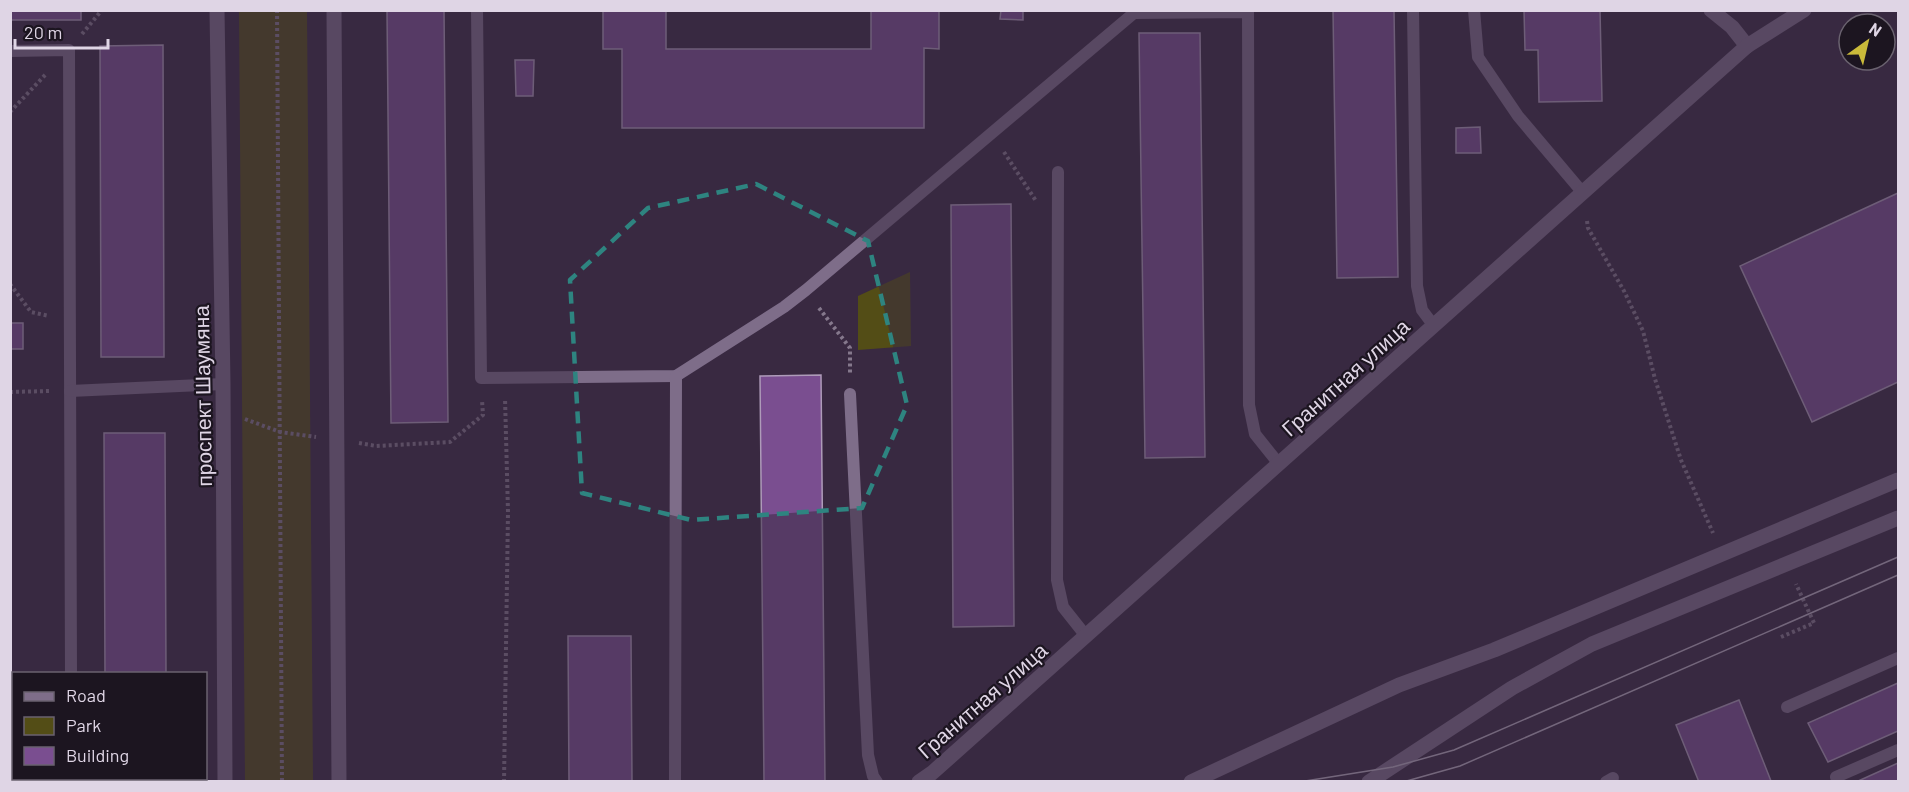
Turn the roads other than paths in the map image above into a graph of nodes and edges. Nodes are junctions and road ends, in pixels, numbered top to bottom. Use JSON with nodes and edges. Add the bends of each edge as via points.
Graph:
{"nodes":[{"id":1,"x":217,"y":10,"type":"edge"},
{"id":2,"x":334,"y":10,"type":"edge"},
{"id":3,"x":477,"y":10,"type":"edge"},
{"id":4,"x":1413,"y":10,"type":"edge"},
{"id":5,"x":1474,"y":10,"type":"edge"},
{"id":6,"x":1711,"y":10,"type":"edge"},
{"id":7,"x":1804,"y":10,"type":"edge"},
{"id":8,"x":1747,"y":46,"type":"junction"},
{"id":9,"x":10,"y":51,"type":"edge"},
{"id":10,"x":1058,"y":172,"type":"dead end"},
{"id":11,"x":1583,"y":193,"type":"junction"},
{"id":12,"x":1434,"y":326,"type":"junction"},
{"id":13,"x":676,"y":376,"type":"junction"},
{"id":14,"x":223,"y":384,"type":"junction"},
{"id":15,"x":70,"y":391,"type":"junction"},
{"id":16,"x":850,"y":394,"type":"road end"},
{"id":17,"x":1279,"y":464,"type":"junction"},
{"id":18,"x":1899,"y":480,"type":"edge"},
{"id":19,"x":1899,"y":518,"type":"edge"},
{"id":20,"x":1086,"y":636,"type":"junction"},
{"id":21,"x":1899,"y":658,"type":"edge"},
{"id":22,"x":71,"y":672,"type":"edge"},
{"id":23,"x":1787,"y":706,"type":"dead end"},
{"id":24,"x":1899,"y":750,"type":"edge"},
{"id":25,"x":932,"y":777,"type":"edge"},
{"id":26,"x":1836,"y":777,"type":"dead end"},
{"id":27,"x":225,"y":782,"type":"edge"},
{"id":28,"x":339,"y":782,"type":"edge"},
{"id":29,"x":675,"y":782,"type":"edge"},
{"id":30,"x":877,"y":782,"type":"edge"},
{"id":31,"x":919,"y":782,"type":"edge"},
{"id":32,"x":1191,"y":782,"type":"edge"},
{"id":33,"x":1369,"y":782,"type":"edge"}],
"edges":[{"from":1,"to":14,"type":"street","name":"проспект Шаумяна"},
{"from":2,"to":28,"type":"street"},
{"from":3,"to":13,"type":"lane","via":[[481,378]]},
{"from":4,"to":12,"type":"lane","via":[[1417,286],[1422,310]]},
{"from":5,"to":11,"type":"lane","via":[[1478,57],[1518,116]]},
{"from":6,"to":8,"type":"street"},
{"from":7,"to":8,"type":"street","name":"Гранитная улица"},
{"from":8,"to":11,"type":"street","name":"Гранитная улица"},
{"from":9,"to":15,"type":"lane","via":[[69,50]]},
{"from":10,"to":20,"type":"lane","via":[[1057,580],[1063,607]]},
{"from":11,"to":12,"type":"street","name":"Гранитная улица"},
{"from":12,"to":17,"type":"street","name":"Гранитная улица"},
{"from":13,"to":17,"type":"lane","via":[[806,290],[1134,14],[1248,12],[1249,405],[1256,434]]},
{"from":13,"to":29,"type":"lane"},
{"from":14,"to":15,"type":"lane"},
{"from":14,"to":27,"type":"street","name":"проспект Шаумяна"},
{"from":15,"to":22,"type":"lane"},
{"from":16,"to":30,"type":"lane","via":[[868,755]]},
{"from":17,"to":20,"type":"street","name":"Гранитная улица"},
{"from":18,"to":32,"type":"street","via":[[1494,650],[1398,685]]},
{"from":19,"to":33,"type":"street","via":[[1592,644],[1512,688]]},
{"from":20,"to":25,"type":"street","name":"Гранитная улица"},
{"from":21,"to":23,"type":"lane"},
{"from":24,"to":26,"type":"lane"},
{"from":25,"to":31,"type":"street","name":"Гранитная улица"}]}
